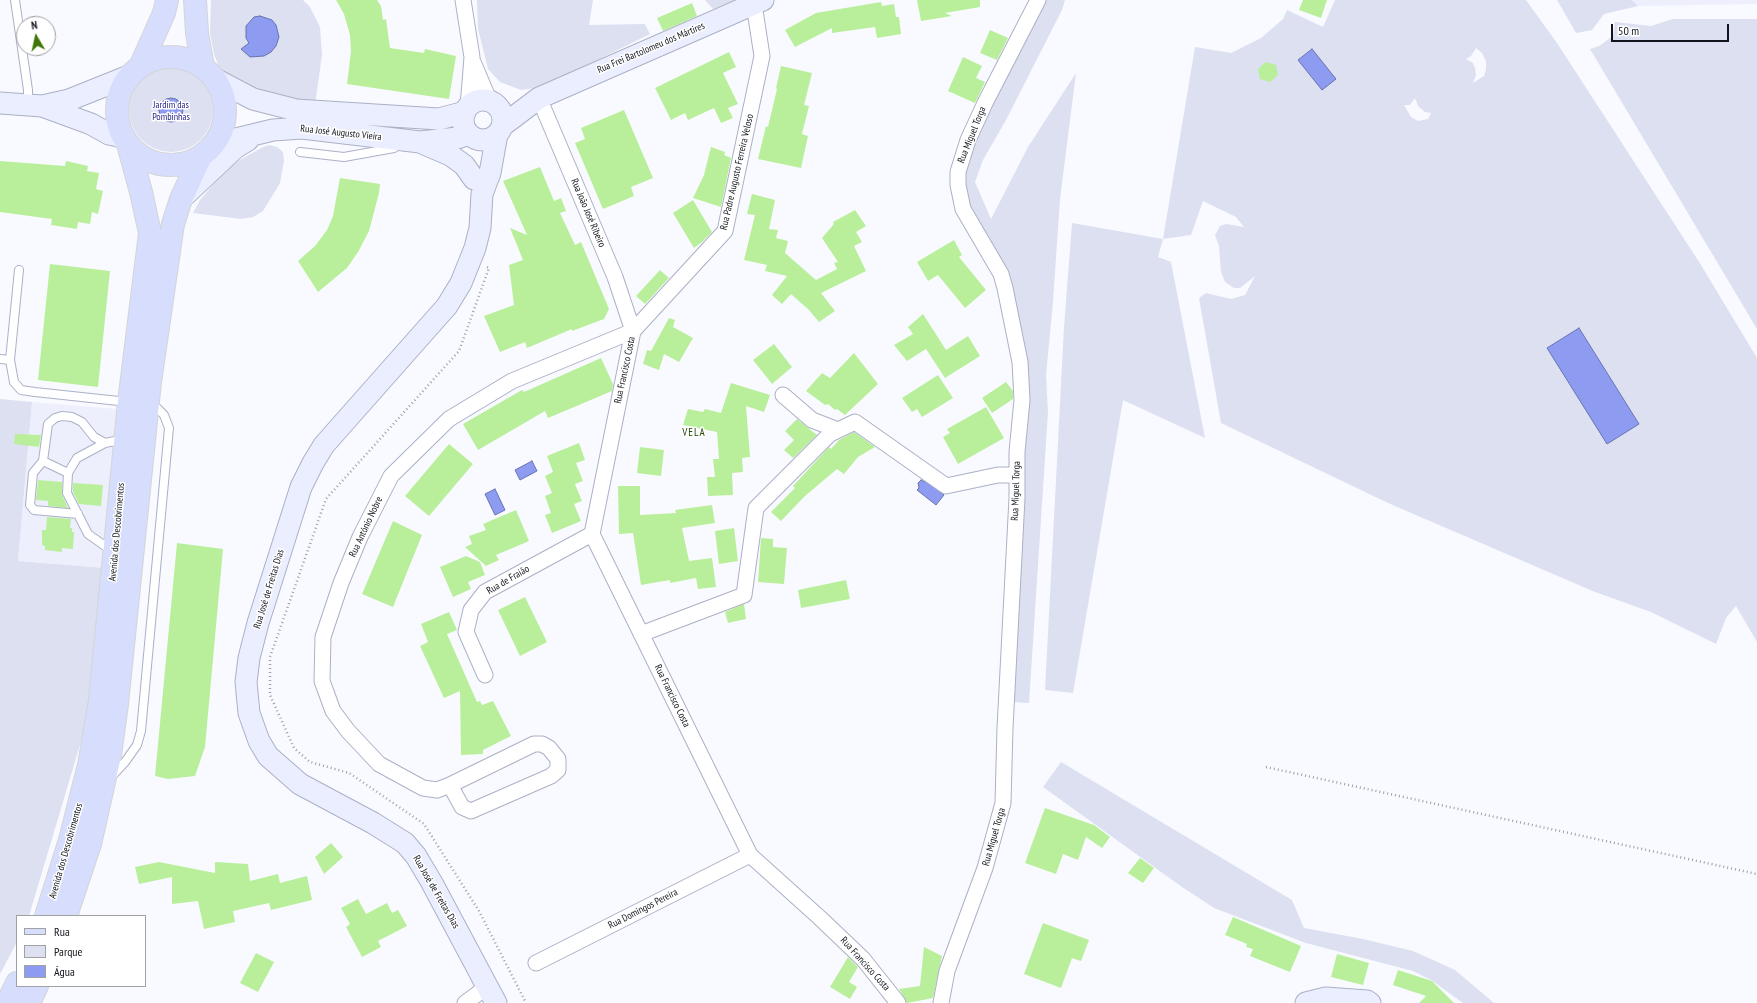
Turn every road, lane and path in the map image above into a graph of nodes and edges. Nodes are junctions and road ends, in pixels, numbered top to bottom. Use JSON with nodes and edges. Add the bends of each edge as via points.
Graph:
{"nodes":[{"id":1,"x":15,"y":0,"type":"edge"},
{"id":2,"x":167,"y":0,"type":"edge"},
{"id":3,"x":195,"y":0,"type":"edge"},
{"id":4,"x":463,"y":0,"type":"edge"},
{"id":5,"x":1038,"y":0,"type":"edge"},
{"id":6,"x":758,"y":2,"type":"edge"},
{"id":7,"x":472,"y":57,"type":"junction"},
{"id":8,"x":135,"y":72,"type":"junction"},
{"id":9,"x":209,"y":73,"type":"junction"},
{"id":10,"x":539,"y":98,"type":"junction"},
{"id":11,"x":492,"y":103,"type":"junction"},
{"id":12,"x":0,"y":104,"type":"edge"},
{"id":13,"x":35,"y":105,"type":"junction"},
{"id":14,"x":466,"y":110,"type":"junction"},
{"id":15,"x":499,"y":130,"type":"junction"},
{"id":16,"x":255,"y":136,"type":"junction"},
{"id":17,"x":471,"y":136,"type":"junction"},
{"id":18,"x":126,"y":141,"type":"junction"},
{"id":19,"x":413,"y":141,"type":"junction"},
{"id":20,"x":207,"y":151,"type":"junction"},
{"id":21,"x":300,"y":152,"type":"dead end"},
{"id":22,"x":478,"y":187,"type":"junction"},
{"id":23,"x":181,"y":198,"type":"junction"},
{"id":24,"x":470,"y":263,"type":"junction"},
{"id":25,"x":19,"y":270,"type":"dead end"},
{"id":26,"x":633,"y":331,"type":"junction"},
{"id":27,"x":0,"y":359,"type":"edge"},
{"id":28,"x":10,"y":360,"type":"junction"},
{"id":29,"x":783,"y":395,"type":"dead end"},
{"id":30,"x":139,"y":401,"type":"junction"},
{"id":31,"x":838,"y":430,"type":"junction"},
{"id":32,"x":115,"y":441,"type":"junction"},
{"id":33,"x":43,"y":461,"type":"junction"},
{"id":34,"x":68,"y":472,"type":"junction"},
{"id":35,"x":1017,"y":475,"type":"junction"},
{"id":36,"x":78,"y":514,"type":"junction"},
{"id":37,"x":592,"y":534,"type":"junction"},
{"id":38,"x":115,"y":552,"type":"junction"},
{"id":39,"x":641,"y":634,"type":"junction"},
{"id":40,"x":485,"y":675,"type":"dead end"},
{"id":41,"x":1266,"y":767,"type":"dead end"},
{"id":42,"x":450,"y":785,"type":"junction"},
{"id":43,"x":750,"y":855,"type":"junction"},
{"id":44,"x":1757,"y":874,"type":"edge"},
{"id":45,"x":46,"y":915,"type":"edge"},
{"id":46,"x":66,"y":915,"type":"edge"},
{"id":47,"x":536,"y":963,"type":"dead end"},
{"id":48,"x":16,"y":985,"type":"edge"},
{"id":49,"x":37,"y":987,"type":"edge"},
{"id":50,"x":492,"y":995,"type":"edge"},
{"id":51,"x":7,"y":1003,"type":"edge"},
{"id":52,"x":29,"y":1003,"type":"edge"},
{"id":53,"x":465,"y":1003,"type":"edge"},
{"id":54,"x":526,"y":1003,"type":"edge"},
{"id":55,"x":898,"y":1003,"type":"edge"},
{"id":56,"x":942,"y":1003,"type":"edge"},
{"id":57,"x":1306,"y":1003,"type":"edge"},
{"id":58,"x":1370,"y":1003,"type":"edge"}],
"edges":[{"from":1,"to":13,"type":"lane","via":[[28,90]]},
{"from":2,"to":8,"type":"main road","via":[[164,13]]},
{"from":3,"to":9,"type":"main road","via":[[197,33]]},
{"from":4,"to":7,"type":"street"},
{"from":5,"to":35,"type":"street","name":"Rua Miguel Torga","via":[[985,103],[963,153],[958,172],[963,209],[1001,274],[1019,356],[1022,400]]},
{"from":6,"to":10,"type":"main road","name":"Rua Frei Bartolomeu dos Mártires"},
{"from":6,"to":26,"type":"street","name":"Rua Padre Augusto Ferreira Veloso","via":[[762,56],[725,231]]},
{"from":7,"to":11,"type":"street"},
{"from":7,"to":14,"type":"street"},
{"from":8,"to":9,"type":"main road","via":[[152,60],[178,57],[192,60]]},
{"from":8,"to":13,"type":"main road","via":[[68,100]]},
{"from":8,"to":18,"type":"main road","via":[[121,90],[117,106],[118,122]]},
{"from":9,"to":14,"type":"main road","name":"Rua José Augusto Vieira","via":[[253,99],[296,110],[439,119],[453,117]]},
{"from":9,"to":20,"type":"main road","via":[[223,94],[226,112],[223,129]]},
{"from":10,"to":11,"type":"main road","name":"Rua Frei Bartolomeu dos Mártires"},
{"from":10,"to":15,"type":"main road","name":"Rua Frei Bartolomeu dos Mártires"},
{"from":10,"to":26,"type":"street","name":"Rua João José Ribeiro","via":[[615,278]]},
{"from":11,"to":14,"type":"main road","via":[[478,101]]},
{"from":11,"to":15,"type":"main road","via":[[502,114]]},
{"from":12,"to":13,"type":"main road"},
{"from":13,"to":18,"type":"main road","via":[[91,124]]},
{"from":14,"to":17,"type":"main road","via":[[463,124]]},
{"from":15,"to":17,"type":"main road","via":[[486,140]]},
{"from":15,"to":22,"type":"main road","name":"Rua José de Freitas Dias","via":[[490,173]]},
{"from":16,"to":19,"type":"main road","name":"Rua José Augusto Vieira","via":[[273,130],[302,128]]},
{"from":16,"to":20,"type":"main road","name":"Rua José Augusto Vieira"},
{"from":16,"to":23,"type":"main road","via":[[235,148]]},
{"from":17,"to":19,"type":"main road","name":"Rua José Augusto Vieira"},
{"from":17,"to":22,"type":"main road"},
{"from":18,"to":20,"type":"main road","via":[[140,156],[154,163],[170,166]]},
{"from":18,"to":30,"type":"main road","name":"Avenida dos Descobrimentos","via":[[150,233]]},
{"from":19,"to":21,"type":"lane","via":[[394,148],[344,157]]},
{"from":19,"to":22,"type":"main road","via":[[450,155],[464,165]]},
{"from":20,"to":23,"type":"main road","name":"Avenida dos Descobrimentos"},
{"from":22,"to":24,"type":"main road","name":"Rua José de Freitas Dias","via":[[480,228]]},
{"from":23,"to":30,"type":"main road","name":"Avenida dos Descobrimentos","via":[[173,224]]},
{"from":24,"to":50,"type":"main road","name":"Rua José de Freitas Dias","via":[[447,306],[324,445],[313,463],[301,487],[287,529],[248,658],[246,682],[249,713],[259,741],[268,756],[300,784],[373,822],[405,843],[428,876]]},
{"from":24,"to":54,"type":"path","via":[[489,268],[459,351],[326,498],[270,657],[270,695],[294,748],[310,762],[349,773],[424,824],[479,911]]},
{"from":25,"to":28,"type":"lane"},
{"from":26,"to":37,"type":"street","name":"Rua Francisco Costa"},
{"from":26,"to":42,"type":"street","name":"Rua António Nobre","via":[[512,381],[449,419],[391,476],[360,537],[341,583],[322,637],[322,681],[333,711],[379,764],[423,788],[437,790]]},
{"from":27,"to":28,"type":"lane"},
{"from":28,"to":30,"type":"lane","via":[[14,382],[22,390]]},
{"from":29,"to":31,"type":"street","via":[[812,420]]},
{"from":30,"to":32,"type":"main road","name":"Avenida dos Descobrimentos"},
{"from":30,"to":46,"type":"main road","name":"Avenida dos Descobrimentos","via":[[118,704],[104,785],[90,844]]},
{"from":31,"to":35,"type":"street","via":[[856,422],[946,486],[998,475]]},
{"from":31,"to":39,"type":"street","via":[[830,434],[756,508],[744,595]]},
{"from":32,"to":33,"type":"lane","via":[[94,437],[82,422],[62,416],[48,424]]},
{"from":32,"to":34,"type":"lane","via":[[76,458]]},
{"from":32,"to":38,"type":"main road","name":"Avenida dos Descobrimentos"},
{"from":33,"to":34,"type":"lane"},
{"from":33,"to":36,"type":"lane","via":[[33,473],[30,505],[34,510]]},
{"from":34,"to":36,"type":"lane","via":[[67,492]]},
{"from":35,"to":56,"type":"street","name":"Rua Miguel Torga","via":[[1004,803],[985,868],[947,971]]},
{"from":36,"to":38,"type":"lane","via":[[88,534]]},
{"from":37,"to":39,"type":"street","name":"Rua Francisco Costa"},
{"from":37,"to":40,"type":"street","name":"Rua de Fraião","via":[[485,592],[471,610],[466,632]]},
{"from":38,"to":45,"type":"main road","name":"Avenida dos Descobrimentos","via":[[100,700],[89,765],[70,840]]},
{"from":39,"to":43,"type":"street","name":"Rua Francisco Costa"},
{"from":41,"to":44,"type":"path"},
{"from":42,"to":42,"type":"street","name":"Rua António Nobre","via":[[462,807],[472,811],[551,776],[558,770],[558,759],[549,748],[542,744],[534,744]]},
{"from":43,"to":47,"type":"street","name":"Rua Domingos Pereira"},
{"from":43,"to":55,"type":"street","name":"Rua Francisco Costa","via":[[863,959]]},
{"from":48,"to":51,"type":"main road"},
{"from":49,"to":52,"type":"main road"},
{"from":50,"to":53,"type":"street"},
{"from":57,"to":58,"type":"main road","via":[[1326,998]]}]}
